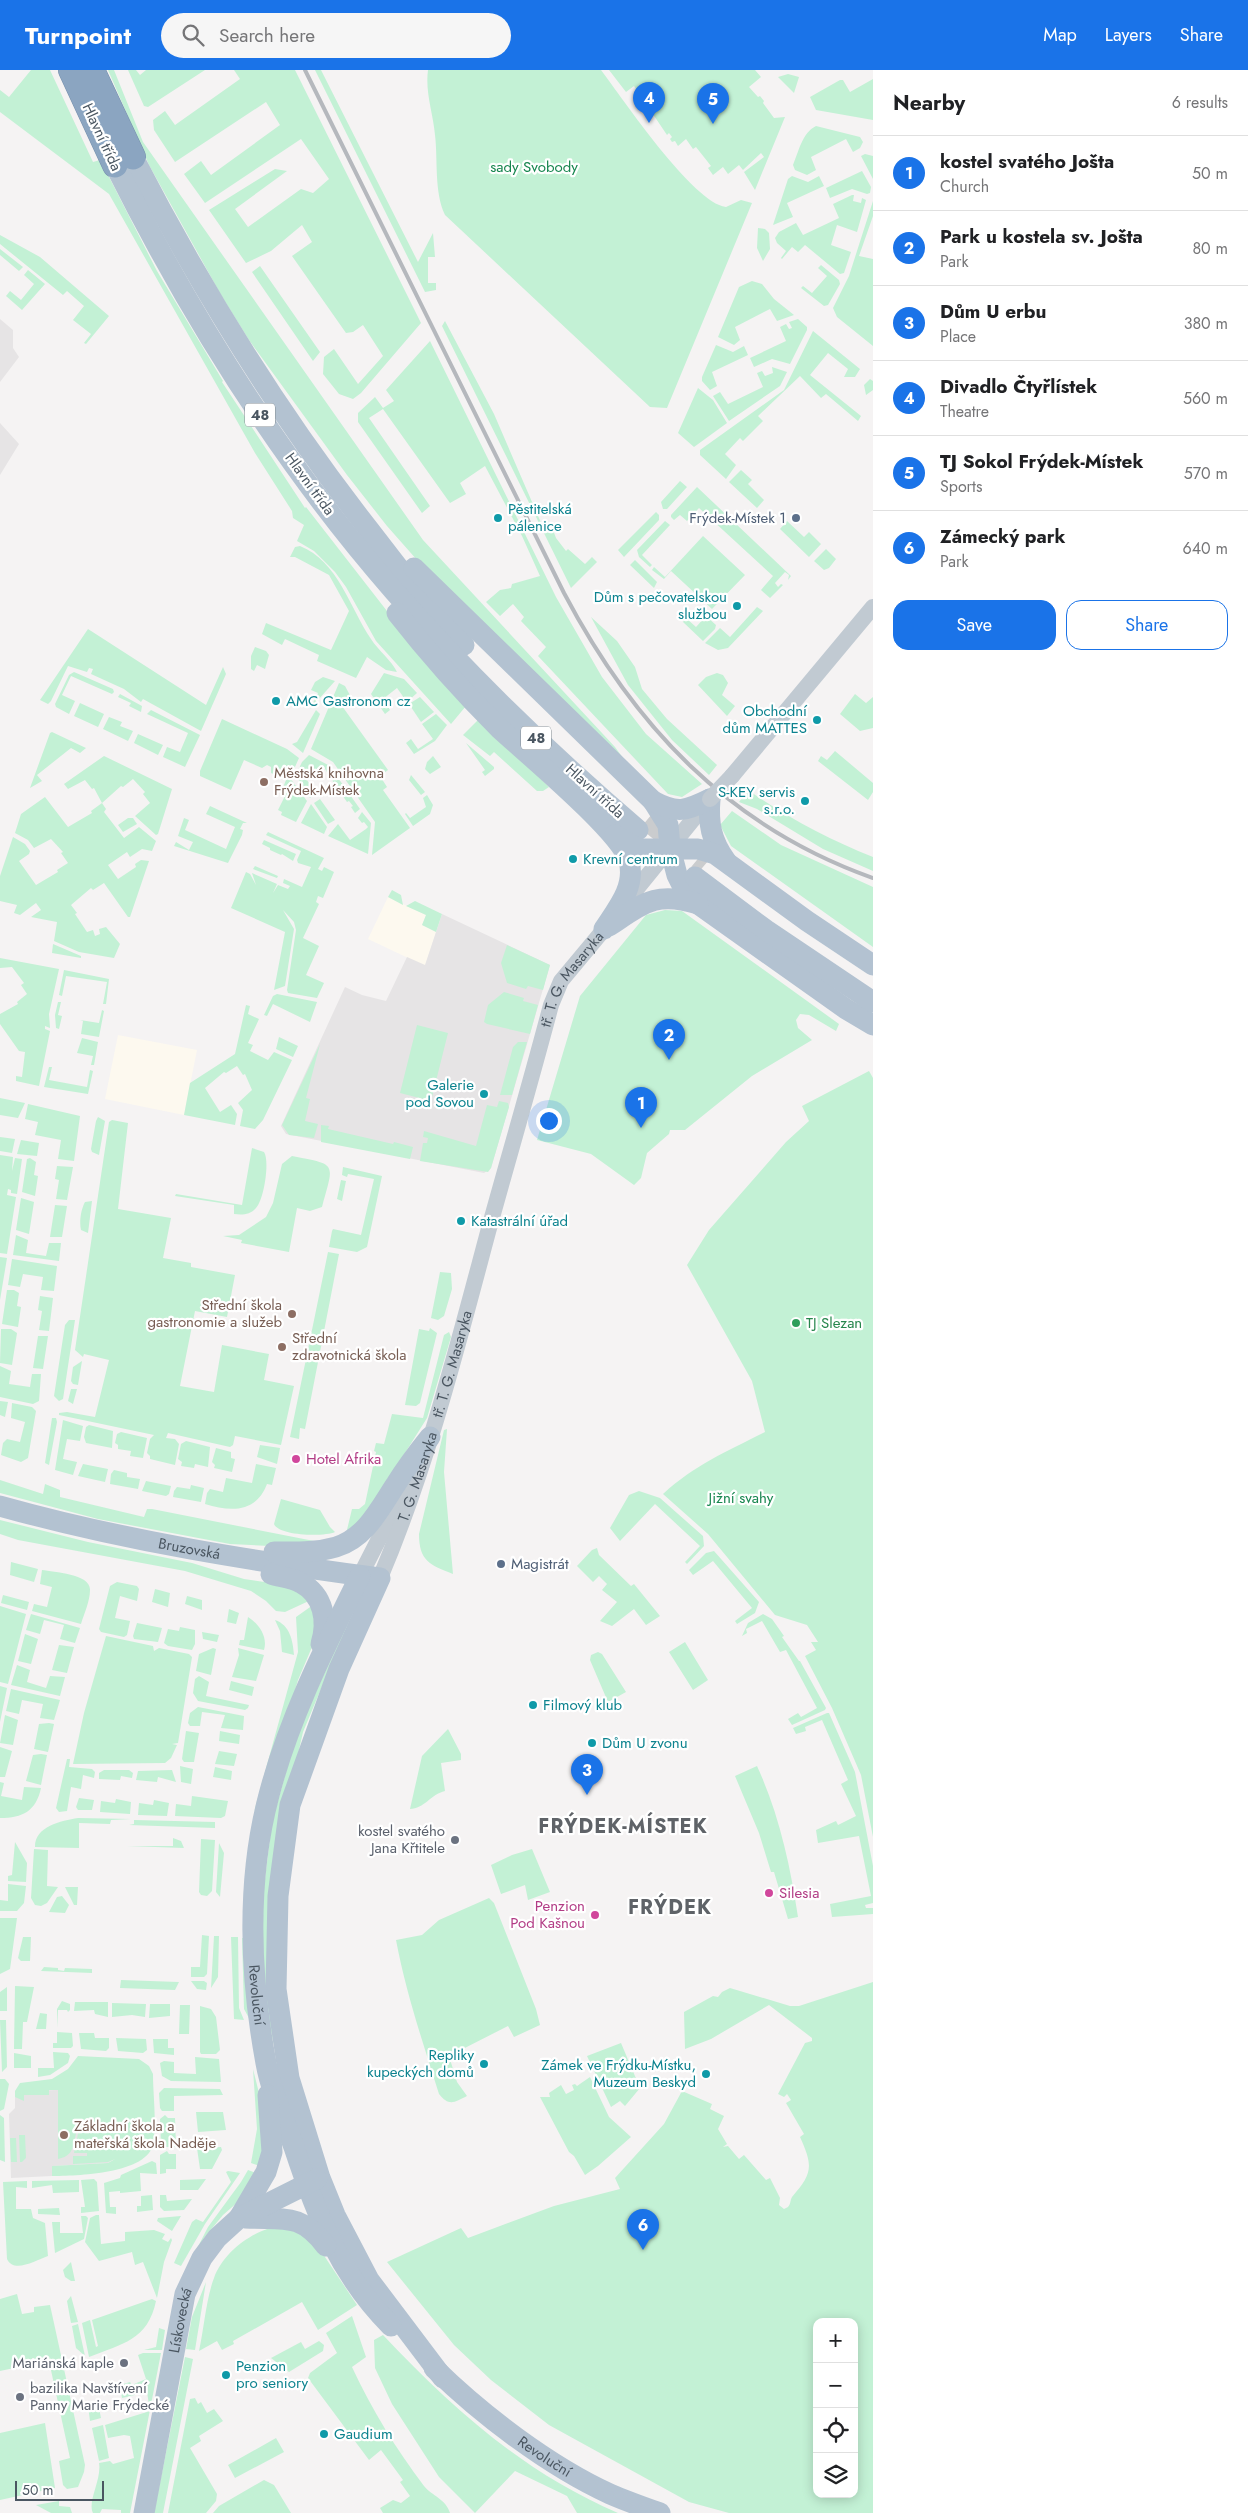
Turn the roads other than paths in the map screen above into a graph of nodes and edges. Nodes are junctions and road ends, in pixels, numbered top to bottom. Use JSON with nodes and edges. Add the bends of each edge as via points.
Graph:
{"nodes":[{"id":1,"x":71,"y":70,"type":"edge"},
{"id":2,"x":92,"y":70,"type":"edge"},
{"id":3,"x":124,"y":161,"type":"junction"},
{"id":4,"x":328,"y":493,"type":"junction"},
{"id":5,"x":873,"y":607,"type":"edge"},
{"id":6,"x":704,"y":806,"type":"junction"},
{"id":7,"x":646,"y":817,"type":"junction"},
{"id":8,"x":602,"y":824,"type":"junction"},
{"id":9,"x":670,"y":848,"type":"junction"},
{"id":10,"x":726,"y":861,"type":"junction"},
{"id":11,"x":698,"y":904,"type":"junction"},
{"id":12,"x":604,"y":930,"type":"junction"},
{"id":13,"x":873,"y":965,"type":"edge"},
{"id":14,"x":873,"y":987,"type":"edge"},
{"id":15,"x":873,"y":1002,"type":"edge"},
{"id":16,"x":873,"y":1025,"type":"edge"},
{"id":17,"x":430,"y":1437,"type":"junction"},
{"id":18,"x":0,"y":1506,"type":"edge"},
{"id":19,"x":204,"y":1553,"type":"junction"},
{"id":20,"x":370,"y":1577,"type":"junction"},
{"id":21,"x":308,"y":1684,"type":"junction"},
{"id":22,"x":266,"y":2065,"type":"junction"},
{"id":23,"x":313,"y":2182,"type":"junction"},
{"id":24,"x":240,"y":2218,"type":"junction"},
{"id":25,"x":357,"y":2289,"type":"junction"},
{"id":26,"x":444,"y":2378,"type":"junction"},
{"id":27,"x":144,"y":2513,"type":"edge"},
{"id":28,"x":660,"y":2513,"type":"edge"}],
"edges":[{"from":1,"to":3,"type":"highway","name":"Hlavní třída","number":"48"},
{"from":2,"to":3,"type":"highway","number":"48"},
{"from":3,"to":4,"type":"main road","number":"48","via":[[173,234]]},
{"from":4,"to":7,"type":"main road","number":"48","via":[[529,682]]},
{"from":4,"to":7,"type":"main road","name":"Hlavní třída","number":"48","via":[[394,591],[528,731]]},
{"from":4,"to":8,"type":"main road","number":"48","via":[[381,593],[437,663],[500,728]]},
{"from":5,"to":6,"type":"street","name":"tř. T. G. Masaryka","bridge":true},
{"from":6,"to":7,"type":"main road","number":"48","via":[[676,811],[665,808]]},
{"from":6,"to":9,"type":"street","name":"tř. T. G. Masaryka"},
{"from":6,"to":10,"type":"main road","number":"48","via":[[712,836]]},
{"from":7,"to":9,"type":"main road","number":"48","via":[[668,825]]},
{"from":8,"to":9,"type":"main road","number":"48","via":[[639,849]]},
{"from":8,"to":12,"type":"main road","number":"48","via":[[627,855],[631,874],[625,896]]},
{"from":9,"to":10,"type":"main road","number":"48","via":[[698,849]]},
{"from":9,"to":11,"type":"main road","number":"48","via":[[676,875]]},
{"from":9,"to":12,"type":"street","name":"tř. T. G. Masaryka"},
{"from":10,"to":13,"type":"main road","number":"48"},
{"from":11,"to":12,"type":"main road","number":"48","via":[[661,898],[642,904]]},
{"from":11,"to":16,"type":"main road","number":"48"},
{"from":12,"to":17,"type":"street","name":"tř. T. G. Masaryka","via":[[561,980],[551,1005],[478,1276]]},
{"from":14,"to":15,"type":"main road","via":[[699,872],[773,935]]},
{"from":17,"to":19,"type":"main road","via":[[396,1482],[375,1518],[347,1542],[311,1552]]},
{"from":17,"to":20,"type":"street","name":"T. G. Masaryka","via":[[402,1522]]},
{"from":18,"to":19,"type":"main road","name":"Bruzovská"},
{"from":19,"to":20,"type":"main road","name":"Bruzovská"},
{"from":19,"to":21,"type":"main road","via":[[302,1583],[318,1598],[324,1615],[325,1633]]},
{"from":20,"to":21,"type":"main road","name":"Revoluční"},
{"from":20,"to":23,"type":"main road","name":"Revoluční","via":[[290,1805],[278,1896],[276,1989],[282,2039]]},
{"from":21,"to":22,"type":"main road","name":"Revoluční","via":[[269,1796],[254,1894],[254,1959]]},
{"from":22,"to":23,"type":"main road","name":"Revoluční"},
{"from":22,"to":24,"type":"main road","via":[[272,2152],[266,2172]]},
{"from":23,"to":24,"type":"main road","name":"Lískovecká"},
{"from":23,"to":25,"type":"main road","name":"Revoluční","via":[[321,2223]]},
{"from":23,"to":26,"type":"main road","name":"Revoluční","via":[[335,2214],[369,2280]]},
{"from":24,"to":25,"type":"main road","via":[[294,2219],[313,2230]]},
{"from":24,"to":27,"type":"main road","name":"Lískovecká","via":[[217,2238],[202,2258],[185,2294]]},
{"from":25,"to":26,"type":"main road","name":"Revoluční"},
{"from":26,"to":28,"type":"main road","name":"Revoluční","via":[[532,2449],[609,2493]]}]}
